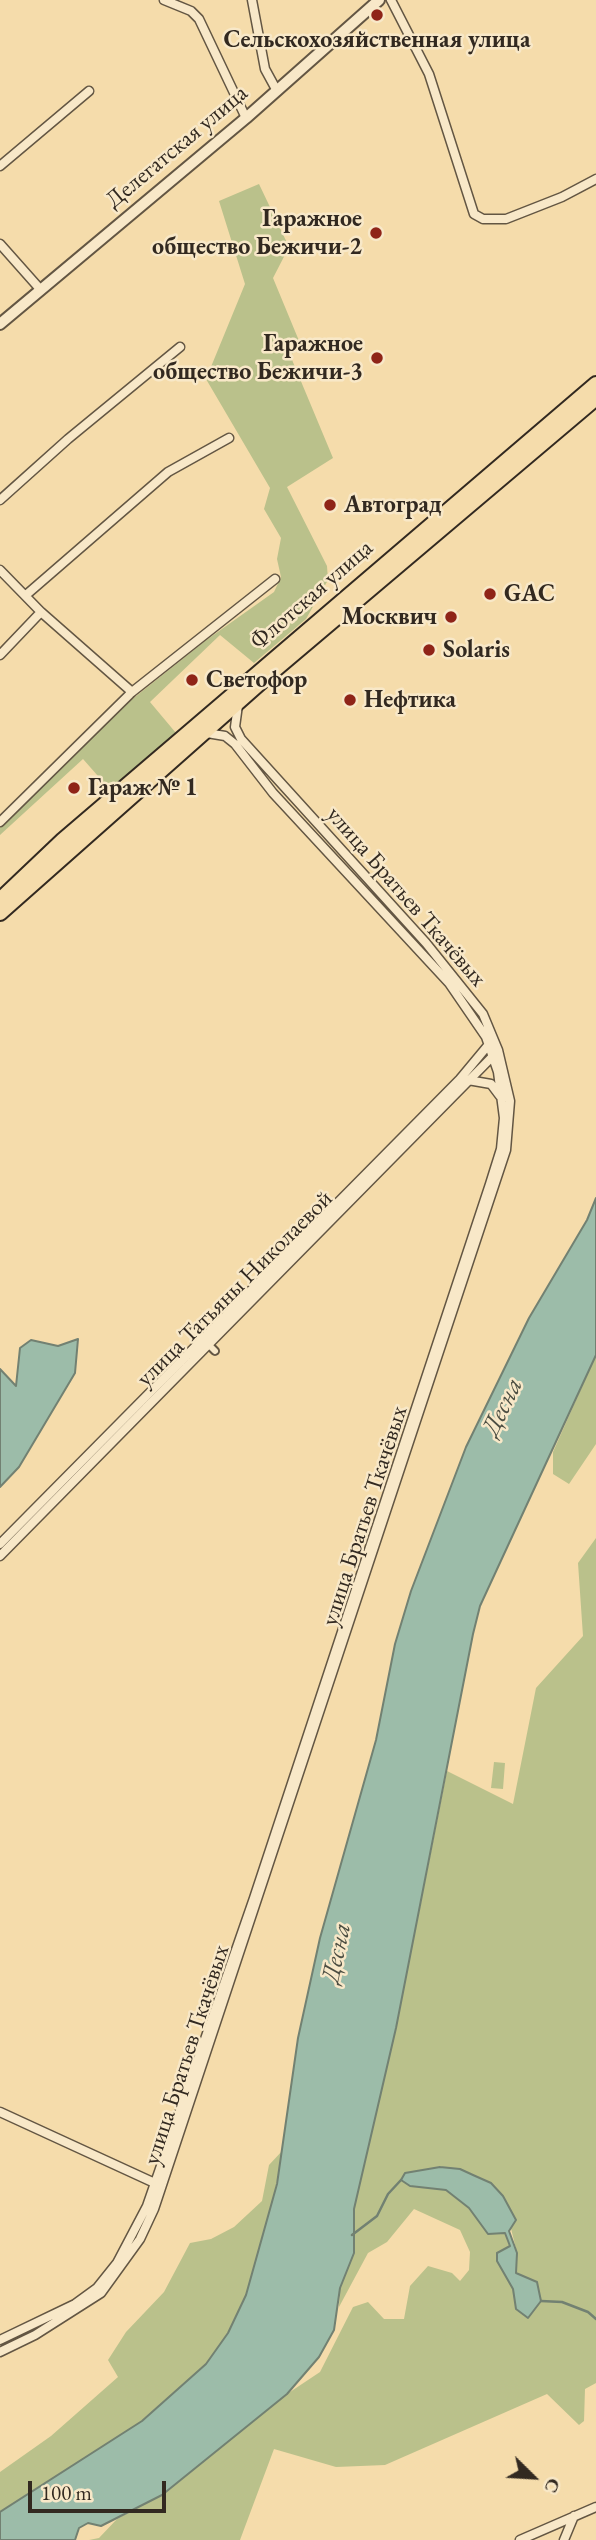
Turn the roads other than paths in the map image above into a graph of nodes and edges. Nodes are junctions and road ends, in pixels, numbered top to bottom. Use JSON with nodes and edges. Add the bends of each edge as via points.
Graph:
{"nodes":[{"id":1,"x":164,"y":0,"type":"edge"},
{"id":2,"x":252,"y":0,"type":"edge"},
{"id":3,"x":379,"y":0,"type":"edge"},
{"id":4,"x":391,"y":0,"type":"edge"},
{"id":5,"x":89,"y":91,"type":"dead end"},
{"id":6,"x":277,"y":91,"type":"junction"},
{"id":7,"x":246,"y":118,"type":"junction"},
{"id":8,"x":0,"y":166,"type":"edge"},
{"id":9,"x":596,"y":179,"type":"edge"},
{"id":10,"x":0,"y":244,"type":"edge"},
{"id":11,"x":40,"y":289,"type":"junction"},
{"id":12,"x":0,"y":324,"type":"edge"},
{"id":13,"x":180,"y":346,"type":"dead end"},
{"id":14,"x":596,"y":384,"type":"edge"},
{"id":15,"x":596,"y":398,"type":"edge"},
{"id":16,"x":229,"y":438,"type":"dead end"},
{"id":17,"x":0,"y":500,"type":"edge"},
{"id":18,"x":0,"y":570,"type":"edge"},
{"id":19,"x":275,"y":579,"type":"dead end"},
{"id":20,"x":26,"y":594,"type":"junction"},
{"id":21,"x":41,"y":611,"type":"junction"},
{"id":22,"x":0,"y":655,"type":"edge"},
{"id":23,"x":132,"y":692,"type":"junction"},
{"id":24,"x":240,"y":701,"type":"junction"},
{"id":25,"x":204,"y":733,"type":"junction"},
{"id":26,"x":0,"y":822,"type":"edge"},
{"id":27,"x":0,"y":900,"type":"edge"},
{"id":28,"x":0,"y":913,"type":"edge"},
{"id":29,"x":490,"y":1040,"type":"junction"},
{"id":30,"x":496,"y":1053,"type":"junction"},
{"id":31,"x":466,"y":1077,"type":"junction"},
{"id":32,"x":503,"y":1102,"type":"junction"},
{"id":33,"x":194,"y":1330,"type":"dead end"},
{"id":34,"x":209,"y":1345,"type":"junction"},
{"id":35,"x":0,"y":1544,"type":"edge"},
{"id":36,"x":0,"y":1556,"type":"edge"},
{"id":37,"x":0,"y":2112,"type":"edge"},
{"id":38,"x":159,"y":2185,"type":"junction"},
{"id":39,"x":0,"y":2340,"type":"edge"},
{"id":40,"x":0,"y":2352,"type":"edge"},
{"id":41,"x":596,"y":2507,"type":"edge"},
{"id":42,"x":573,"y":2516,"type":"junction"},
{"id":43,"x":520,"y":2540,"type":"edge"},
{"id":44,"x":564,"y":2540,"type":"edge"}],
"edges":[{"from":1,"to":7,"type":"street","via":[[199,19]]},
{"from":2,"to":6,"type":"street","via":[[265,69]]},
{"from":3,"to":6,"type":"street","name":"Делегатская улица"},
{"from":4,"to":9,"type":"street","via":[[414,40],[440,105],[474,214],[482,219],[506,219]]},
{"from":5,"to":8,"type":"street"},
{"from":6,"to":7,"type":"street","name":"Делегатская улица"},
{"from":7,"to":11,"type":"street","name":"Делегатская улица"},
{"from":10,"to":11,"type":"street"},
{"from":11,"to":12,"type":"street","name":"Делегатская улица"},
{"from":13,"to":17,"type":"street"},
{"from":14,"to":27,"type":"main road","name":"Флотская улица","via":[[72,832]]},
{"from":15,"to":24,"type":"main road","name":"Флотская улица"},
{"from":16,"to":20,"type":"street","via":[[168,472]]},
{"from":18,"to":20,"type":"street"},
{"from":19,"to":23,"type":"street","name":"Флотская улица"},
{"from":20,"to":21,"type":"street"},
{"from":21,"to":22,"type":"street"},
{"from":21,"to":23,"type":"street"},
{"from":23,"to":26,"type":"street","name":"Флотская улица"},
{"from":24,"to":25,"type":"main road","name":"Флотская улица"},
{"from":24,"to":29,"type":"street","name":"улица Братьев Ткачёвых","via":[[235,727],[241,739],[455,976],[483,1014]]},
{"from":25,"to":28,"type":"main road","name":"Флотская улица"},
{"from":25,"to":29,"type":"street","name":"улица Братьев Ткачёвых","via":[[226,736],[235,744],[273,793],[420,949]]},
{"from":29,"to":30,"type":"street","name":"улица Братьев Ткачёвых"},
{"from":29,"to":31,"type":"street"},
{"from":30,"to":31,"type":"street","name":"улица Татьяны Николаевой"},
{"from":30,"to":32,"type":"street","name":"улица Братьев Ткачёвых"},
{"from":30,"to":38,"type":"street","name":"улица Братьев Ткачёвых","via":[[510,1101],[506,1150]]},
{"from":31,"to":32,"type":"street","via":[[491,1084]]},
{"from":31,"to":34,"type":"street","name":"улица Татьяны Николаевой"},
{"from":32,"to":38,"type":"street","name":"улица Братьев Ткачёвых","via":[[500,1149],[490,1184]]},
{"from":33,"to":34,"type":"street"},
{"from":34,"to":35,"type":"street","name":"улица Татьяны Николаевой"},
{"from":34,"to":36,"type":"street","name":"улица Татьяны Николаевой"},
{"from":37,"to":38,"type":"street"},
{"from":38,"to":39,"type":"street","name":"улица Братьев Ткачёвых","via":[[117,2263],[97,2288],[75,2304]]},
{"from":38,"to":40,"type":"street","name":"улица Братьев Ткачёвых","via":[[140,2239],[101,2293]]},
{"from":41,"to":42,"type":"street"},
{"from":42,"to":43,"type":"street"},
{"from":42,"to":44,"type":"street"}]}
